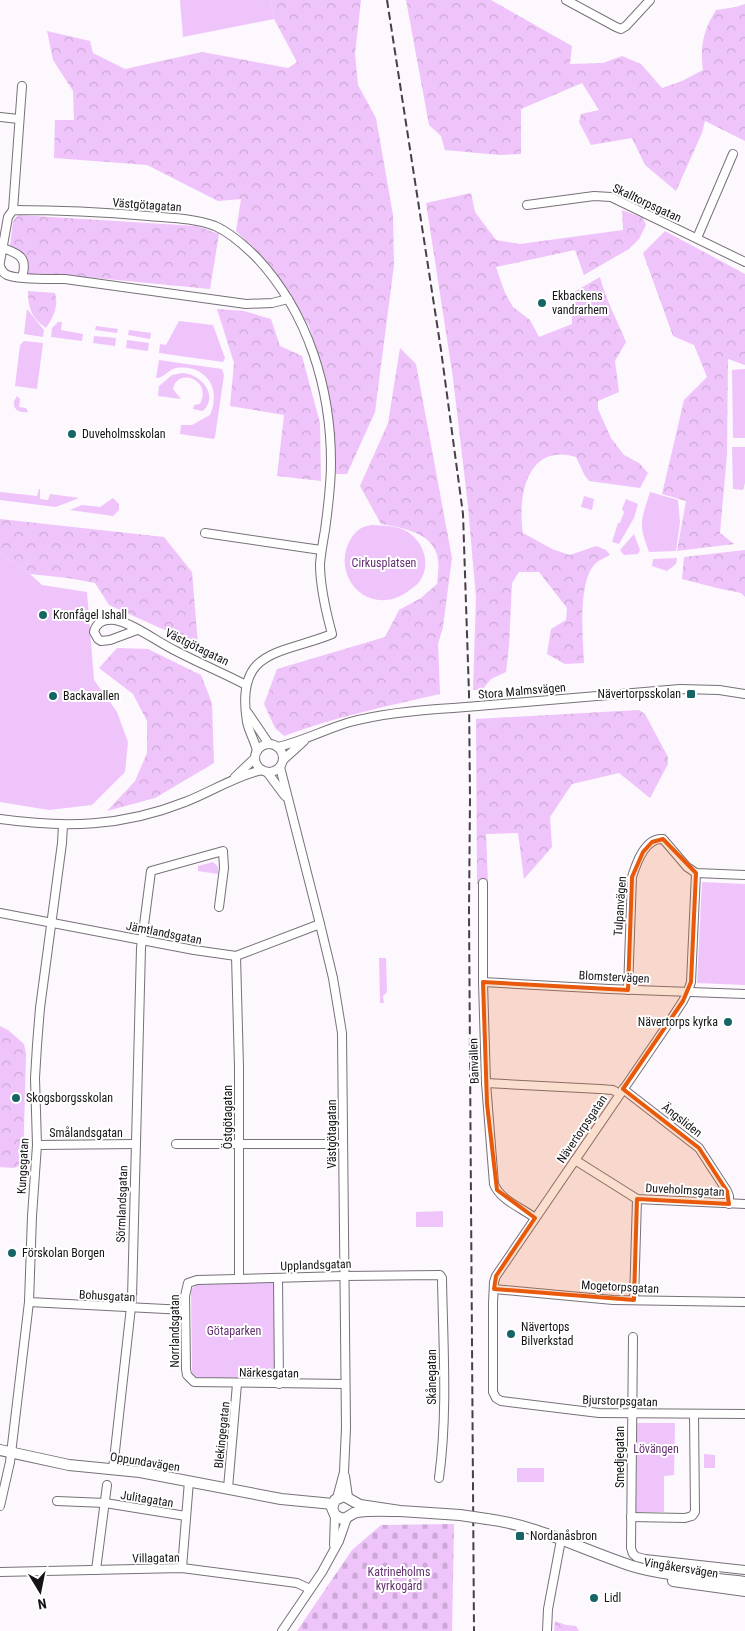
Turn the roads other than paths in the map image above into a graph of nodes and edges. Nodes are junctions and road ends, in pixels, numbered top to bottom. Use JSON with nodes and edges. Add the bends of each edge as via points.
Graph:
{"nodes":[{"id":1,"x":566,"y":0,"type":"edge"},
{"id":2,"x":650,"y":0,"type":"edge"},
{"id":3,"x":22,"y":86,"type":"dead end"},
{"id":4,"x":0,"y":117,"type":"edge"},
{"id":5,"x":20,"y":119,"type":"junction"},
{"id":6,"x":733,"y":154,"type":"dead end"},
{"id":7,"x":526,"y":205,"type":"dead end"},
{"id":8,"x":13,"y":210,"type":"junction"},
{"id":9,"x":698,"y":238,"type":"junction"},
{"id":10,"x":3,"y":248,"type":"junction"},
{"id":11,"x":0,"y":262,"type":"edge"},
{"id":12,"x":745,"y":262,"type":"edge"},
{"id":13,"x":0,"y":266,"type":"edge"},
{"id":14,"x":22,"y":277,"type":"junction"},
{"id":15,"x":288,"y":299,"type":"junction"},
{"id":16,"x":205,"y":533,"type":"dead end"},
{"id":17,"x":321,"y":550,"type":"junction"},
{"id":18,"x":137,"y":630,"type":"junction"},
{"id":19,"x":246,"y":685,"type":"junction"},
{"id":20,"x":745,"y":694,"type":"edge"},
{"id":21,"x":246,"y":710,"type":"junction"},
{"id":22,"x":305,"y":739,"type":"junction"},
{"id":23,"x":269,"y":744,"type":"junction"},
{"id":24,"x":278,"y":748,"type":"junction"},
{"id":25,"x":256,"y":754,"type":"junction"},
{"id":26,"x":281,"y":764,"type":"junction"},
{"id":27,"x":264,"y":771,"type":"junction"},
{"id":28,"x":230,"y":781,"type":"junction"},
{"id":29,"x":289,"y":802,"type":"junction"},
{"id":30,"x":0,"y":819,"type":"edge"},
{"id":31,"x":63,"y":826,"type":"junction"},
{"id":32,"x":696,"y":873,"type":"junction"},
{"id":33,"x":745,"y":875,"type":"edge"},
{"id":34,"x":483,"y":883,"type":"dead end"},
{"id":35,"x":219,"y":907,"type":"dead end"},
{"id":36,"x":0,"y":913,"type":"edge"},
{"id":37,"x":51,"y":922,"type":"junction"},
{"id":38,"x":320,"y":924,"type":"junction"},
{"id":39,"x":142,"y":940,"type":"junction"},
{"id":40,"x":236,"y":956,"type":"junction"},
{"id":41,"x":482,"y":982,"type":"junction"},
{"id":42,"x":628,"y":990,"type":"junction"},
{"id":43,"x":688,"y":991,"type":"junction"},
{"id":44,"x":745,"y":994,"type":"edge"},
{"id":45,"x":486,"y":1083,"type":"junction"},
{"id":46,"x":621,"y":1092,"type":"junction"},
{"id":47,"x":135,"y":1144,"type":"junction"},
{"id":48,"x":176,"y":1144,"type":"dead end"},
{"id":49,"x":239,"y":1144,"type":"junction"},
{"id":50,"x":343,"y":1144,"type":"junction"},
{"id":51,"x":37,"y":1145,"type":"junction"},
{"id":52,"x":575,"y":1160,"type":"junction"},
{"id":53,"x":637,"y":1199,"type":"junction"},
{"id":54,"x":729,"y":1204,"type":"junction"},
{"id":55,"x":745,"y":1204,"type":"edge"},
{"id":56,"x":535,"y":1218,"type":"junction"},
{"id":57,"x":344,"y":1276,"type":"junction"},
{"id":58,"x":441,"y":1277,"type":"joint"},
{"id":59,"x":239,"y":1278,"type":"junction"},
{"id":60,"x":278,"y":1278,"type":"junction"},
{"id":61,"x":191,"y":1281,"type":"joint"},
{"id":62,"x":494,"y":1289,"type":"junction"},
{"id":63,"x":634,"y":1300,"type":"junction"},
{"id":64,"x":29,"y":1302,"type":"junction"},
{"id":65,"x":745,"y":1302,"type":"edge"},
{"id":66,"x":130,"y":1308,"type":"junction"},
{"id":67,"x":185,"y":1310,"type":"junction"},
{"id":68,"x":633,"y":1337,"type":"dead end"},
{"id":69,"x":193,"y":1382,"type":"joint"},
{"id":70,"x":237,"y":1384,"type":"junction"},
{"id":71,"x":279,"y":1384,"type":"junction"},
{"id":72,"x":345,"y":1384,"type":"junction"},
{"id":73,"x":496,"y":1398,"type":"joint"},
{"id":74,"x":631,"y":1413,"type":"junction"},
{"id":75,"x":694,"y":1414,"type":"junction"},
{"id":76,"x":745,"y":1414,"type":"edge"},
{"id":77,"x":5,"y":1451,"type":"edge"},
{"id":78,"x":113,"y":1468,"type":"junction"},
{"id":79,"x":344,"y":1472,"type":"junction"},
{"id":80,"x":439,"y":1478,"type":"dead end"},
{"id":81,"x":189,"y":1481,"type":"junction"},
{"id":82,"x":107,"y":1485,"type":"dead end"},
{"id":83,"x":228,"y":1488,"type":"junction"},
{"id":84,"x":57,"y":1501,"type":"dead end"},
{"id":85,"x":105,"y":1503,"type":"junction"},
{"id":86,"x":0,"y":1506,"type":"edge"},
{"id":87,"x":334,"y":1507,"type":"junction"},
{"id":88,"x":350,"y":1508,"type":"junction"},
{"id":89,"x":186,"y":1516,"type":"junction"},
{"id":90,"x":631,"y":1517,"type":"junction"},
{"id":91,"x":560,"y":1540,"type":"junction"},
{"id":92,"x":334,"y":1550,"type":"junction"},
{"id":93,"x":182,"y":1568,"type":"junction"},
{"id":94,"x":96,"y":1570,"type":"junction"},
{"id":95,"x":745,"y":1570,"type":"edge"},
{"id":96,"x":0,"y":1572,"type":"edge"},
{"id":97,"x":745,"y":1582,"type":"edge"},
{"id":98,"x":310,"y":1589,"type":"junction"},
{"id":99,"x":745,"y":1591,"type":"edge"},
{"id":100,"x":282,"y":1631,"type":"edge"},
{"id":101,"x":547,"y":1631,"type":"edge"}],
"edges":[{"from":1,"to":2,"type":"street","via":[[621,28]]},
{"from":3,"to":5,"type":"street"},
{"from":4,"to":5,"type":"street"},
{"from":5,"to":8,"type":"street"},
{"from":6,"to":9,"type":"street"},
{"from":7,"to":9,"type":"street","name":"Skalltorpsgatan","via":[[603,195]]},
{"from":8,"to":10,"type":"street","via":[[8,217]]},
{"from":8,"to":15,"type":"street","name":"Västgötagatan","via":[[174,218],[216,226],[251,251]]},
{"from":9,"to":12,"type":"street","name":"Skalltorpsgatan"},
{"from":10,"to":11,"type":"street"},
{"from":10,"to":14,"type":"street","via":[[23,259]]},
{"from":13,"to":14,"type":"street","via":[[8,276]]},
{"from":14,"to":15,"type":"street","via":[[65,279],[246,304]]},
{"from":15,"to":17,"type":"street","name":"Västgötagatan","via":[[302,323],[320,374],[330,432],[331,464]]},
{"from":16,"to":17,"type":"street"},
{"from":17,"to":19,"type":"street","name":"Västgötagatan","via":[[322,587],[332,634],[264,658],[251,671]]},
{"from":18,"to":18,"type":"street","name":"Västgötagatan","via":[[110,620],[98,623],[94,632],[98,639],[105,641]]},
{"from":18,"to":19,"type":"street","name":"Västgötagatan"},
{"from":19,"to":21,"type":"street","name":"Västgötagatan"},
{"from":20,"to":22,"type":"street","name":"Stora Malmsvägen","bridge":true,"via":[[680,689],[390,713],[350,722]]},
{"from":21,"to":23,"type":"street"},
{"from":21,"to":25,"type":"street","name":"Västgötagatan","via":[[247,725],[256,742]]},
{"from":22,"to":24,"type":"street","name":"Stora Malmsvägen"},
{"from":22,"to":26,"type":"street","name":"Stora Malmsvägen"},
{"from":23,"to":24,"type":"street"},
{"from":23,"to":25,"type":"street"},
{"from":24,"to":26,"type":"street","via":[[282,752]]},
{"from":25,"to":27,"type":"street","via":[[257,765]]},
{"from":25,"to":28,"type":"street"},
{"from":26,"to":27,"type":"street","via":[[275,771]]},
{"from":26,"to":29,"type":"street","name":"Västgötagatan"},
{"from":27,"to":28,"type":"street"},
{"from":27,"to":29,"type":"street","name":"Västgötagatan"},
{"from":28,"to":31,"type":"street","via":[[184,803],[136,818]]},
{"from":29,"to":38,"type":"street","name":"Västgötagatan"},
{"from":30,"to":31,"type":"street"},
{"from":31,"to":37,"type":"street","name":"Kungsgatan"},
{"from":32,"to":33,"type":"street"},
{"from":32,"to":42,"type":"street","name":"Tulpanvägen","via":[[663,839],[658,838],[636,863],[632,877]]},
{"from":32,"to":43,"type":"street","name":"Nävertorpsgatan"},
{"from":34,"to":41,"type":"street","name":"Banvallen"},
{"from":35,"to":39,"type":"street","name":"Sörmlandsgatan","via":[[223,851],[151,871]]},
{"from":36,"to":37,"type":"street","name":"Jämtlandsgatan"},
{"from":37,"to":39,"type":"street","name":"Jämtlandsgatan"},
{"from":37,"to":51,"type":"street","name":"Kungsgatan","via":[[37,1045]]},
{"from":38,"to":40,"type":"street","name":"Jämtlandsgatan"},
{"from":38,"to":50,"type":"street","name":"Västgötagatan","via":[[342,1033]]},
{"from":39,"to":40,"type":"street","name":"Jämtlandsgatan"},
{"from":39,"to":47,"type":"street","name":"Sörmlandsgatan"},
{"from":40,"to":49,"type":"street","name":"Östgötagatan"},
{"from":41,"to":42,"type":"street","name":"Blomstervägen"},
{"from":41,"to":45,"type":"street","name":"Banvallen"},
{"from":42,"to":43,"type":"street","name":"Blomstervägen"},
{"from":43,"to":44,"type":"street","name":"Blomstervägen"},
{"from":43,"to":46,"type":"street","name":"Nävertorpsgatan"},
{"from":45,"to":46,"type":"street","name":"Ängsliden"},
{"from":45,"to":56,"type":"street","name":"Banvallen","via":[[496,1190]]},
{"from":46,"to":52,"type":"street","name":"Nävertorpsgatan"},
{"from":46,"to":54,"type":"street","name":"Ängsliden","via":[[699,1148],[727,1191]]},
{"from":47,"to":51,"type":"street","name":"Smålandsgatan"},
{"from":47,"to":66,"type":"street","name":"Sörmlandsgatan"},
{"from":48,"to":49,"type":"street"},
{"from":49,"to":50,"type":"street"},
{"from":49,"to":59,"type":"street","name":"Östgötagatan"},
{"from":50,"to":57,"type":"street","name":"Västgötagatan"},
{"from":51,"to":64,"type":"street","name":"Kungsgatan"},
{"from":52,"to":53,"type":"street","name":"Duveholmsgatan"},
{"from":52,"to":56,"type":"street","name":"Nävertorpsgatan"},
{"from":53,"to":54,"type":"street","name":"Duveholmsgatan"},
{"from":53,"to":63,"type":"street"},
{"from":54,"to":55,"type":"street","name":"Duveholmsgatan"},
{"from":56,"to":62,"type":"street","name":"Nävertorpsgatan","via":[[496,1276]]},
{"from":57,"to":58,"type":"street","name":"Upplandsgatan","via":[[435,1274]]},
{"from":57,"to":60,"type":"street","name":"Upplandsgatan"},
{"from":57,"to":72,"type":"street","name":"Västgötagatan"},
{"from":58,"to":80,"type":"street","name":"Skånegatan","via":[[444,1403]]},
{"from":59,"to":60,"type":"street","name":"Upplandsgatan"},
{"from":59,"to":61,"type":"street","name":"Upplandsgatan"},
{"from":60,"to":71,"type":"street"},
{"from":61,"to":67,"type":"street","name":"Norrlandsgatan","via":[[186,1288]]},
{"from":62,"to":63,"type":"street","name":"Mogetorpsgatan"},
{"from":62,"to":73,"type":"street","name":"Nävertorpsgatan","via":[[493,1392]]},
{"from":63,"to":65,"type":"street","name":"Mogetorpsgatan"},
{"from":64,"to":66,"type":"street","name":"Bohusgatan"},
{"from":64,"to":77,"type":"street","name":"Kungsgatan"},
{"from":66,"to":67,"type":"street","name":"Bohusgatan"},
{"from":66,"to":78,"type":"street","name":"Sörmlandsgatan"},
{"from":67,"to":69,"type":"street","name":"Norrlandsgatan","via":[[186,1369]]},
{"from":68,"to":74,"type":"street","name":"Smedjegatan"},
{"from":69,"to":70,"type":"street","name":"Närkesgatan"},
{"from":70,"to":71,"type":"street","name":"Närkesgatan"},
{"from":70,"to":83,"type":"street","name":"Blekingegatan"},
{"from":71,"to":72,"type":"street","name":"Närkesgatan"},
{"from":72,"to":79,"type":"street","name":"Västgötagatan"},
{"from":73,"to":74,"type":"street","name":"Bjurstorpsgatan","via":[[550,1408]]},
{"from":74,"to":75,"type":"street","name":"Bjurstorpsgatan"},
{"from":74,"to":90,"type":"street","name":"Smedjegatan"},
{"from":75,"to":76,"type":"street","name":"Bjurstorpsgatan"},
{"from":75,"to":90,"type":"street","via":[[695,1512],[685,1518]]},
{"from":77,"to":78,"type":"main road","name":"Oppundavägen","via":[[69,1465]]},
{"from":77,"to":86,"type":"street","name":"Kungsgatan","via":[[10,1462]]},
{"from":78,"to":81,"type":"main road","name":"Oppundavägen"},
{"from":79,"to":87,"type":"street","name":"Västgötagatan"},
{"from":79,"to":88,"type":"street","name":"Västgötagatan"},
{"from":81,"to":83,"type":"main road","name":"Oppundavägen"},
{"from":81,"to":89,"type":"street"},
{"from":82,"to":85,"type":"street","name":"Julitagatan"},
{"from":83,"to":87,"type":"main road","name":"Oppundavägen"},
{"from":84,"to":85,"type":"street","name":"Julitagatan"},
{"from":85,"to":89,"type":"street","name":"Julitagatan"},
{"from":85,"to":94,"type":"street","name":"Julitagatan"},
{"from":87,"to":88,"type":"main road","name":"Vingåkersvägen","via":[[342,1519]]},
{"from":87,"to":88,"type":"main road","name":"Vingåkersvägen","via":[[344,1496]]},
{"from":87,"to":92,"type":"street"},
{"from":88,"to":91,"type":"main road","name":"Vingåkersvägen","bridge":true,"via":[[487,1518],[534,1528]]},
{"from":88,"to":92,"type":"street"},
{"from":89,"to":93,"type":"street"},
{"from":90,"to":95,"type":"street","name":"Vingåkersvägen","via":[[631,1548],[638,1557]]},
{"from":91,"to":97,"type":"main road","name":"Vingåkersvägen","via":[[632,1566]]},
{"from":91,"to":99,"type":"main road","name":"Vingåkersvägen","via":[[633,1572]]},
{"from":91,"to":101,"type":"street"},
{"from":92,"to":98,"type":"street"},
{"from":93,"to":94,"type":"street","name":"Villagatan"},
{"from":93,"to":98,"type":"street","name":"Villagatan","via":[[297,1583]]},
{"from":94,"to":96,"type":"street","name":"Villagatan"},
{"from":98,"to":100,"type":"street"}]}
